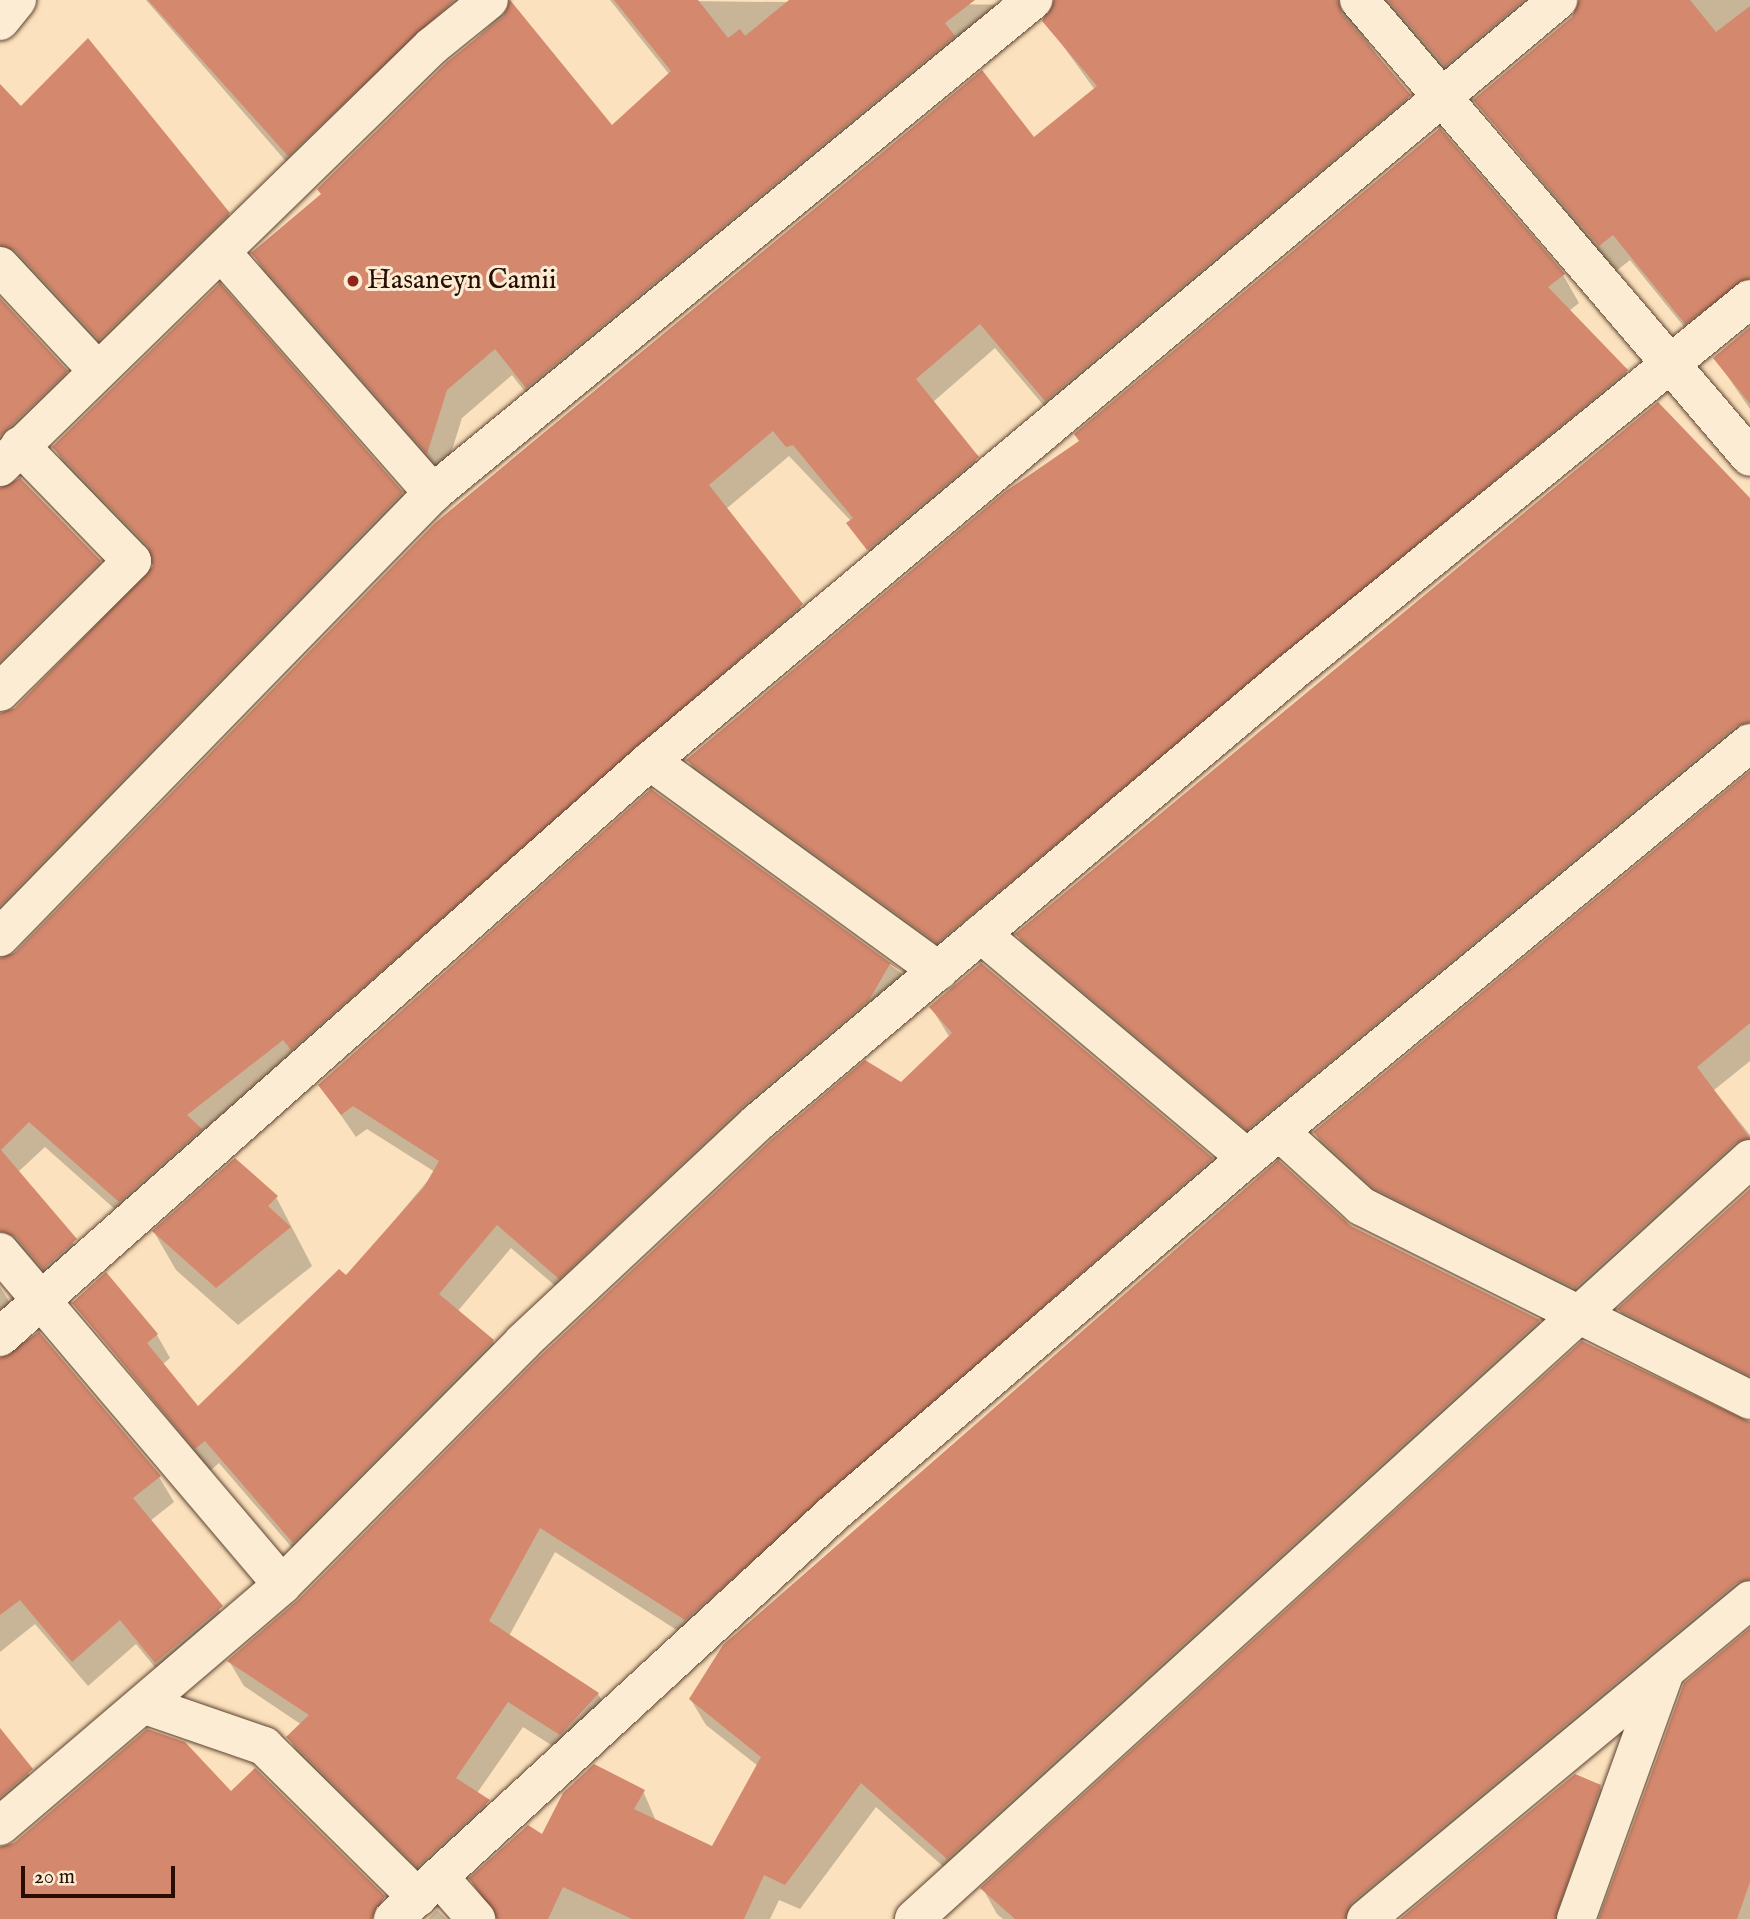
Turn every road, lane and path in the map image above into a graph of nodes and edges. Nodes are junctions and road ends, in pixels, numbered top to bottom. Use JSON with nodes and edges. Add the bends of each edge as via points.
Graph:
{"nodes":[{"id":1,"x":17,"y":0,"type":"edge"},
{"id":2,"x":489,"y":0,"type":"edge"},
{"id":3,"x":1033,"y":0,"type":"edge"},
{"id":4,"x":1359,"y":0,"type":"edge"},
{"id":5,"x":1558,"y":0,"type":"edge"},
{"id":6,"x":0,"y":20,"type":"edge"},
{"id":7,"x":1442,"y":96,"type":"junction"},
{"id":8,"x":222,"y":253,"type":"junction"},
{"id":9,"x":0,"y":266,"type":"edge"},
{"id":10,"x":1750,"y":299,"type":"edge"},
{"id":11,"x":1671,"y":363,"type":"junction"},
{"id":12,"x":97,"y":370,"type":"junction"},
{"id":13,"x":10,"y":457,"type":"edge"},
{"id":14,"x":1750,"y":457,"type":"edge"},
{"id":15,"x":433,"y":493,"type":"junction"},
{"id":16,"x":0,"y":692,"type":"edge"},
{"id":17,"x":1750,"y":743,"type":"edge"},
{"id":18,"x":650,"y":761,"type":"junction"},
{"id":19,"x":981,"y":934,"type":"junction"},
{"id":20,"x":0,"y":937,"type":"edge"},
{"id":21,"x":939,"y":971,"type":"junction"},
{"id":22,"x":1282,"y":1134,"type":"junction"},
{"id":23,"x":1247,"y":1158,"type":"junction"},
{"id":24,"x":1750,"y":1160,"type":"edge"},
{"id":25,"x":0,"y":1252,"type":"edge"},
{"id":26,"x":42,"y":1301,"type":"junction"},
{"id":27,"x":1575,"y":1316,"type":"junction"},
{"id":28,"x":0,"y":1337,"type":"edge"},
{"id":29,"x":1750,"y":1400,"type":"edge"},
{"id":30,"x":282,"y":1585,"type":"junction"},
{"id":31,"x":1750,"y":1600,"type":"edge"},
{"id":32,"x":1665,"y":1673,"type":"junction"},
{"id":33,"x":148,"y":1706,"type":"junction"},
{"id":34,"x":0,"y":1826,"type":"edge"},
{"id":35,"x":417,"y":1898,"type":"edge"},
{"id":36,"x":476,"y":1919,"type":"edge"},
{"id":37,"x":914,"y":1919,"type":"edge"},
{"id":38,"x":1366,"y":1919,"type":"edge"},
{"id":39,"x":1576,"y":1919,"type":"edge"}],
"edges":[{"from":1,"to":6,"type":"street"},
{"from":2,"to":8,"type":"street","via":[[432,46]]},
{"from":3,"to":15,"type":"street"},
{"from":4,"to":7,"type":"street"},
{"from":5,"to":7,"type":"street"},
{"from":7,"to":11,"type":"street"},
{"from":7,"to":18,"type":"street"},
{"from":8,"to":12,"type":"street"},
{"from":8,"to":15,"type":"street"},
{"from":9,"to":12,"type":"street"},
{"from":10,"to":11,"type":"street"},
{"from":11,"to":14,"type":"street"},
{"from":11,"to":19,"type":"street"},
{"from":12,"to":13,"type":"street"},
{"from":13,"to":16,"type":"street","via":[[132,561]]},
{"from":15,"to":20,"type":"street"},
{"from":17,"to":22,"type":"street"},
{"from":18,"to":21,"type":"street"},
{"from":18,"to":26,"type":"street"},
{"from":19,"to":21,"type":"street"},
{"from":19,"to":23,"type":"street"},
{"from":21,"to":30,"type":"street","via":[[757,1124],[563,1304]]},
{"from":22,"to":23,"type":"street"},
{"from":22,"to":27,"type":"street","via":[[1361,1206]]},
{"from":23,"to":35,"type":"street","via":[[835,1512]]},
{"from":24,"to":27,"type":"street"},
{"from":25,"to":26,"type":"street"},
{"from":26,"to":28,"type":"street"},
{"from":26,"to":30,"type":"street"},
{"from":27,"to":29,"type":"street"},
{"from":27,"to":37,"type":"street"},
{"from":30,"to":33,"type":"street"},
{"from":31,"to":32,"type":"street"},
{"from":32,"to":38,"type":"street"},
{"from":32,"to":39,"type":"street"},
{"from":33,"to":34,"type":"street"},
{"from":33,"to":35,"type":"street","via":[[264,1746]]},
{"from":35,"to":36,"type":"street"}]}
